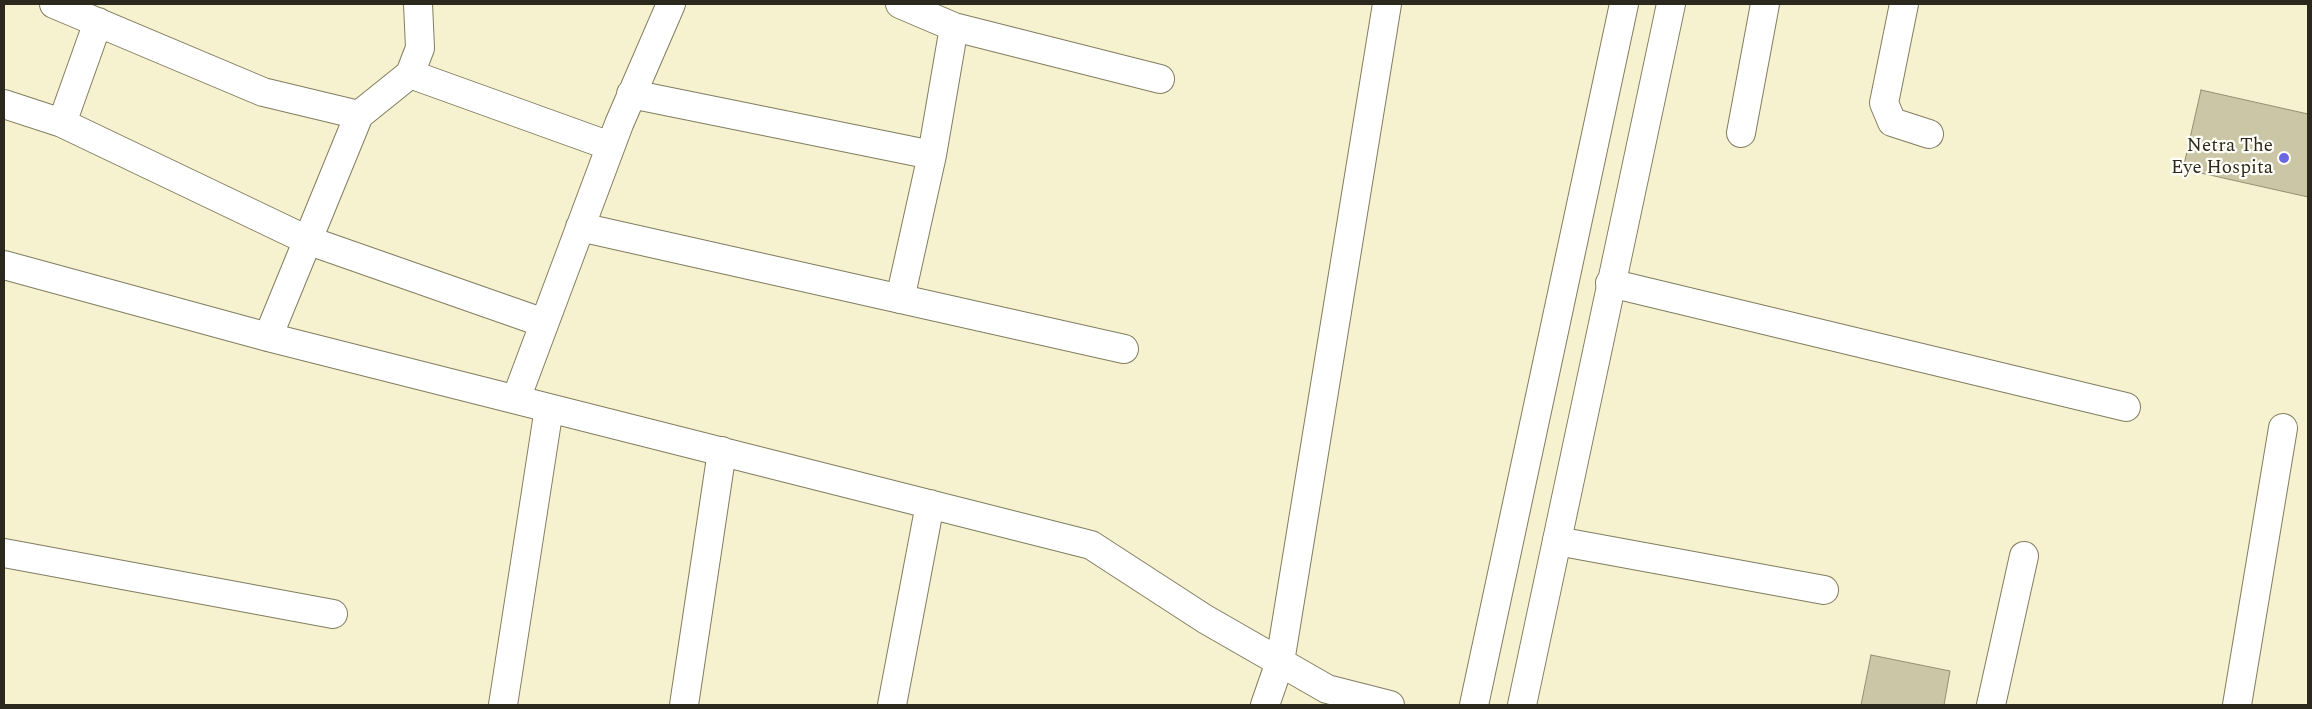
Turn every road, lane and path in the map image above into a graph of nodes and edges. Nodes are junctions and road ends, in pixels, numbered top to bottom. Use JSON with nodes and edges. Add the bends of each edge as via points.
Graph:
{"nodes":[{"id":1,"x":54,"y":4,"type":"edge"},
{"id":2,"x":418,"y":4,"type":"edge"},
{"id":3,"x":671,"y":4,"type":"edge"},
{"id":4,"x":900,"y":4,"type":"edge"},
{"id":5,"x":1387,"y":4,"type":"edge"},
{"id":6,"x":1624,"y":4,"type":"edge"},
{"id":7,"x":1671,"y":4,"type":"edge"},
{"id":8,"x":1765,"y":4,"type":"edge"},
{"id":9,"x":1904,"y":4,"type":"edge"},
{"id":10,"x":98,"y":22,"type":"junction"},
{"id":11,"x":954,"y":27,"type":"junction"},
{"id":12,"x":410,"y":74,"type":"junction"},
{"id":13,"x":1160,"y":79,"type":"dead end"},
{"id":14,"x":631,"y":94,"type":"junction"},
{"id":15,"x":4,"y":104,"type":"edge"},
{"id":16,"x":359,"y":115,"type":"junction"},
{"id":17,"x":62,"y":123,"type":"junction"},
{"id":18,"x":1741,"y":133,"type":"dead end"},
{"id":19,"x":1929,"y":134,"type":"dead end"},
{"id":20,"x":610,"y":146,"type":"junction"},
{"id":21,"x":932,"y":155,"type":"junction"},
{"id":22,"x":580,"y":227,"type":"junction"},
{"id":23,"x":307,"y":240,"type":"junction"},
{"id":24,"x":4,"y":265,"type":"edge"},
{"id":25,"x":1610,"y":283,"type":"junction"},
{"id":26,"x":900,"y":299,"type":"junction"},
{"id":27,"x":544,"y":323,"type":"junction"},
{"id":28,"x":268,"y":337,"type":"junction"},
{"id":29,"x":1124,"y":349,"type":"dead end"},
{"id":30,"x":516,"y":399,"type":"junction"},
{"id":31,"x":2126,"y":407,"type":"dead end"},
{"id":32,"x":549,"y":408,"type":"junction"},
{"id":33,"x":2283,"y":428,"type":"dead end"},
{"id":34,"x":722,"y":451,"type":"junction"},
{"id":35,"x":930,"y":504,"type":"junction"},
{"id":36,"x":1557,"y":542,"type":"junction"},
{"id":37,"x":4,"y":553,"type":"edge"},
{"id":38,"x":2024,"y":556,"type":"dead end"},
{"id":39,"x":1824,"y":590,"type":"dead end"},
{"id":40,"x":333,"y":614,"type":"dead end"},
{"id":41,"x":1280,"y":662,"type":"junction"},
{"id":42,"x":503,"y":705,"type":"edge"},
{"id":43,"x":684,"y":705,"type":"edge"},
{"id":44,"x":892,"y":705,"type":"edge"},
{"id":45,"x":1265,"y":705,"type":"edge"},
{"id":46,"x":1390,"y":705,"type":"edge"},
{"id":47,"x":1474,"y":705,"type":"edge"},
{"id":48,"x":1522,"y":705,"type":"edge"},
{"id":49,"x":1991,"y":705,"type":"edge"},
{"id":50,"x":2237,"y":705,"type":"edge"}],
"edges":[{"from":1,"to":10,"type":"street"},
{"from":2,"to":12,"type":"street","via":[[420,48]]},
{"from":3,"to":14,"type":"street"},
{"from":4,"to":11,"type":"street"},
{"from":5,"to":41,"type":"street"},
{"from":6,"to":47,"type":"street"},
{"from":7,"to":25,"type":"street"},
{"from":8,"to":18,"type":"street"},
{"from":9,"to":19,"type":"street","via":[[1884,103],[1892,122]]},
{"from":10,"to":16,"type":"street","via":[[262,92]]},
{"from":10,"to":17,"type":"street"},
{"from":11,"to":13,"type":"street"},
{"from":11,"to":21,"type":"street"},
{"from":12,"to":16,"type":"street"},
{"from":12,"to":20,"type":"street"},
{"from":14,"to":20,"type":"street"},
{"from":14,"to":21,"type":"street"},
{"from":15,"to":17,"type":"street"},
{"from":16,"to":23,"type":"street"},
{"from":17,"to":23,"type":"street"},
{"from":20,"to":22,"type":"street"},
{"from":21,"to":26,"type":"street"},
{"from":22,"to":26,"type":"street"},
{"from":22,"to":27,"type":"street"},
{"from":23,"to":27,"type":"street"},
{"from":23,"to":28,"type":"street"},
{"from":24,"to":28,"type":"street"},
{"from":25,"to":31,"type":"street"},
{"from":25,"to":36,"type":"street"},
{"from":26,"to":29,"type":"street"},
{"from":27,"to":30,"type":"street"},
{"from":28,"to":30,"type":"street"},
{"from":30,"to":32,"type":"street"},
{"from":32,"to":34,"type":"street"},
{"from":32,"to":42,"type":"street"},
{"from":33,"to":50,"type":"street"},
{"from":34,"to":35,"type":"street"},
{"from":34,"to":43,"type":"street"},
{"from":35,"to":41,"type":"street","via":[[1092,545]]},
{"from":35,"to":44,"type":"street"},
{"from":36,"to":39,"type":"street"},
{"from":36,"to":48,"type":"street"},
{"from":37,"to":40,"type":"street"},
{"from":38,"to":49,"type":"street"},
{"from":41,"to":45,"type":"street"},
{"from":41,"to":46,"type":"street","via":[[1327,689]]}]}
